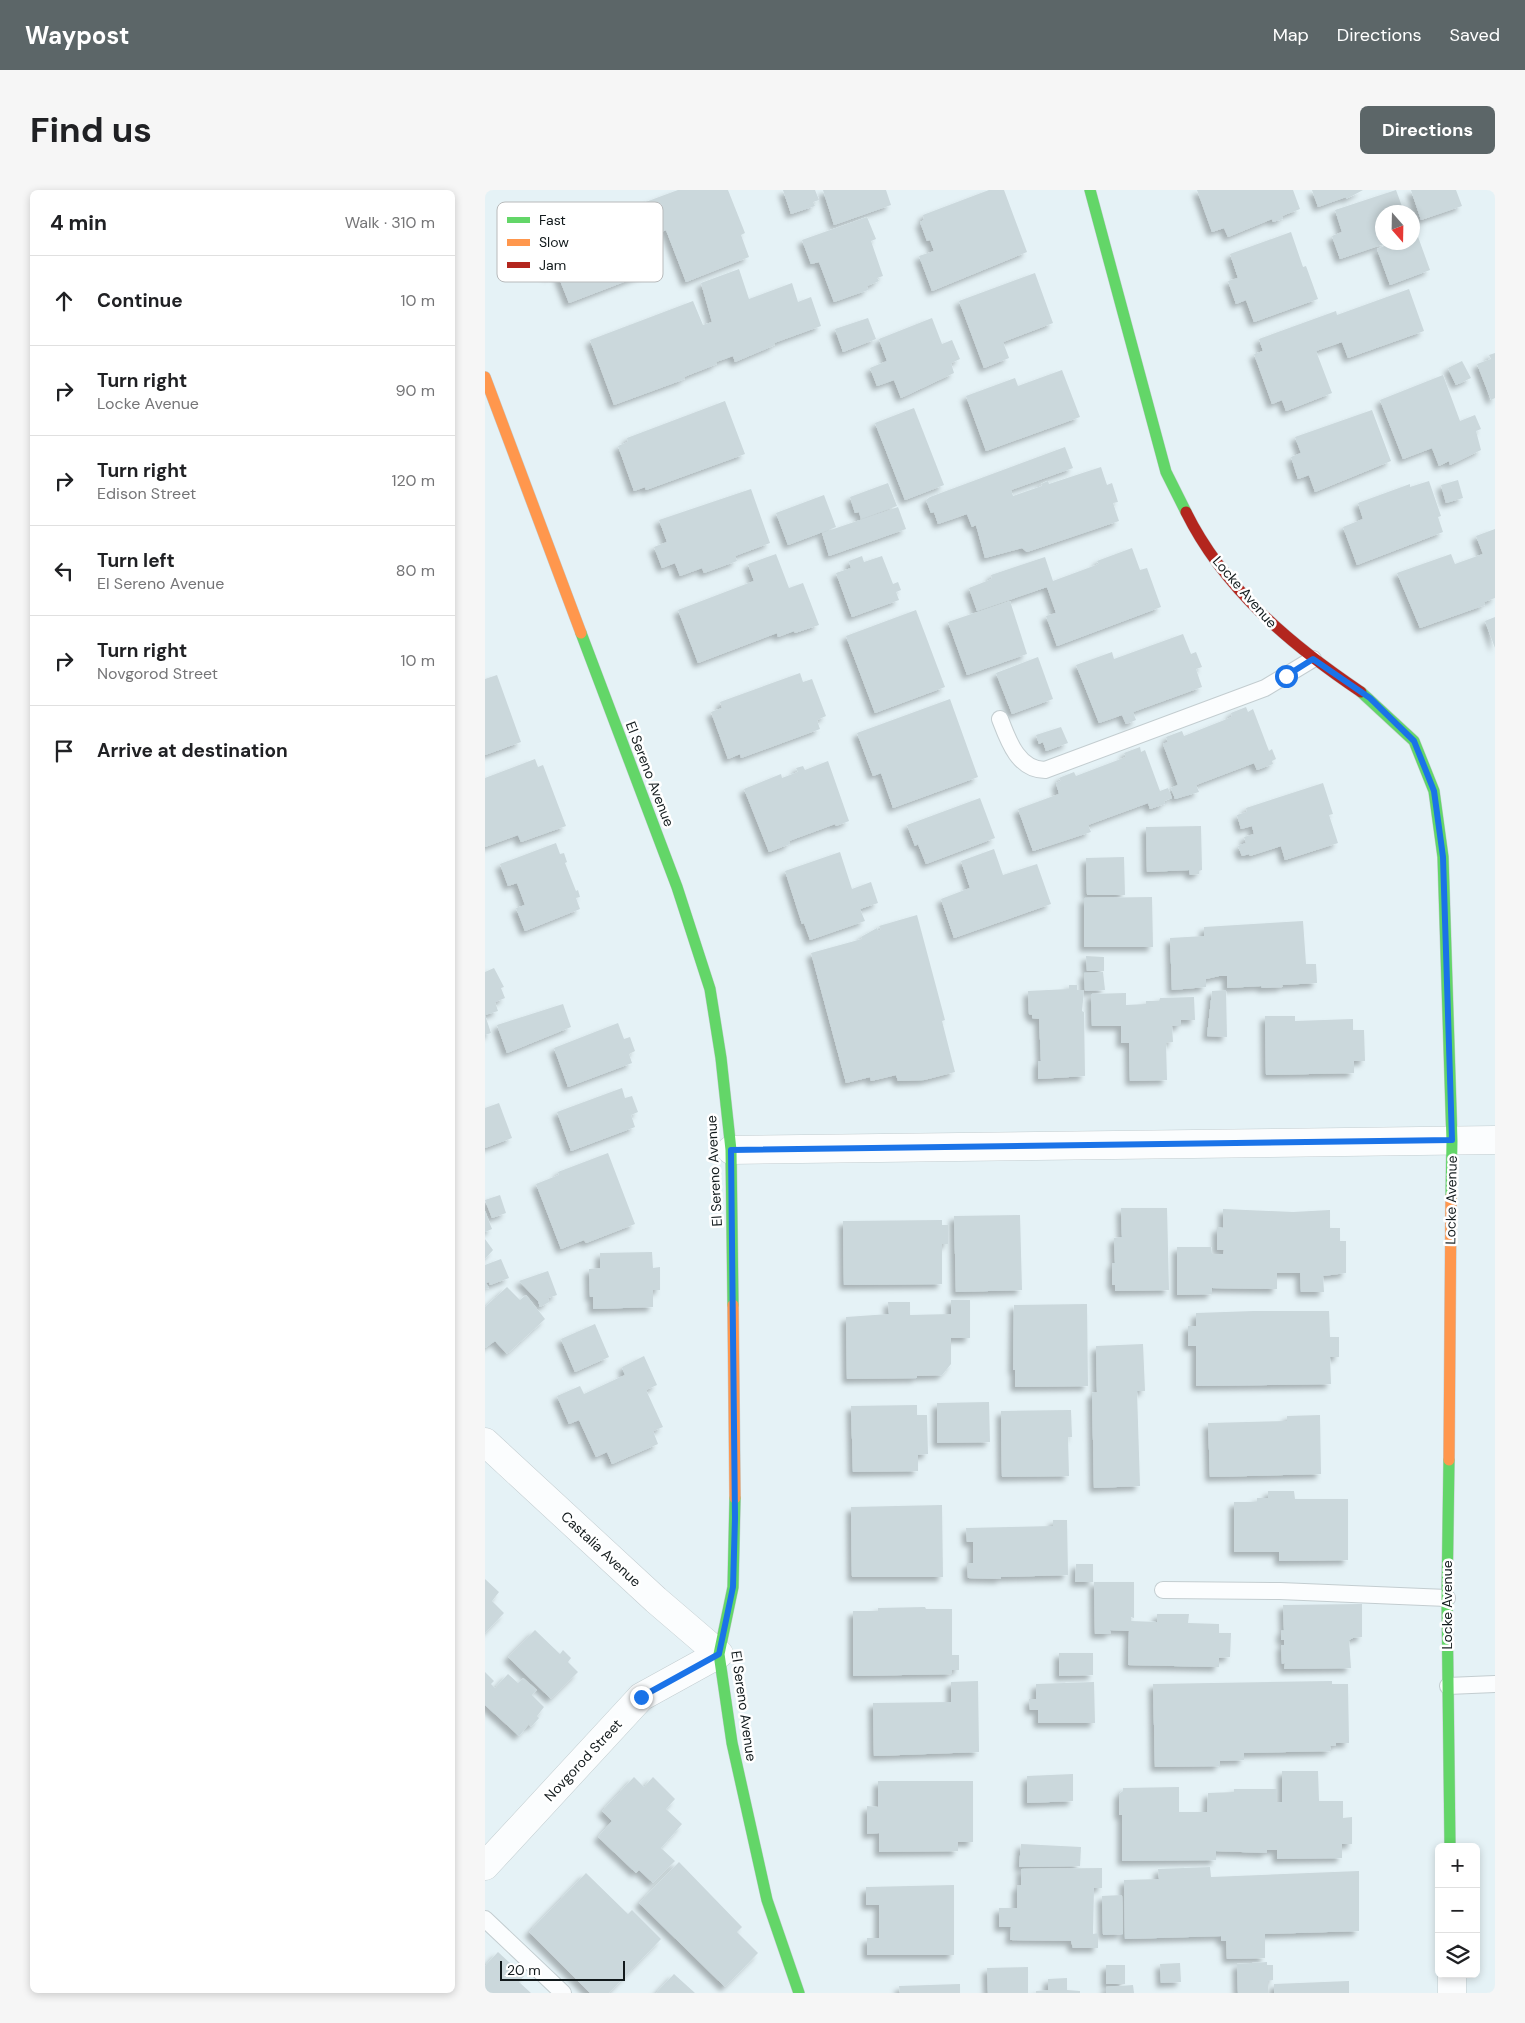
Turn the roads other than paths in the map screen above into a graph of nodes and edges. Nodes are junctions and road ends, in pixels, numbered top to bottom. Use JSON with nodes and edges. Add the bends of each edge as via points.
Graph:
{"nodes":[{"id":1,"x":1090,"y":190,"type":"edge"},
{"id":2,"x":485,"y":377,"type":"edge"},
{"id":3,"x":1313,"y":659,"type":"junction"},
{"id":4,"x":1000,"y":719,"type":"dead end"},
{"id":5,"x":1452,"y":1140,"type":"junction"},
{"id":6,"x":1495,"y":1140,"type":"edge"},
{"id":7,"x":731,"y":1150,"type":"junction"},
{"id":8,"x":485,"y":1442,"type":"edge"},
{"id":9,"x":1163,"y":1590,"type":"dead end"},
{"id":10,"x":1447,"y":1598,"type":"junction"},
{"id":11,"x":719,"y":1654,"type":"junction"},
{"id":12,"x":1495,"y":1684,"type":"edge"},
{"id":13,"x":1448,"y":1686,"type":"junction"},
{"id":14,"x":1450,"y":1843,"type":"edge"},
{"id":15,"x":485,"y":1866,"type":"edge"},
{"id":16,"x":485,"y":1919,"type":"edge"},
{"id":17,"x":1452,"y":1978,"type":"edge"},
{"id":18,"x":563,"y":1993,"type":"edge"},
{"id":19,"x":799,"y":1993,"type":"edge"},
{"id":20,"x":1452,"y":1993,"type":"edge"}],
"edges":[{"from":1,"to":3,"type":"street","name":"Locke Avenue","via":[[1166,472],[1197,535],[1233,583],[1270,623]]},
{"from":2,"to":7,"type":"street","name":"El Sereno Avenue","via":[[677,887],[710,989]]},
{"from":3,"to":4,"type":"lane","via":[[1265,688],[1045,770],[1036,770],[1023,761],[1011,745]]},
{"from":3,"to":5,"type":"street","name":"Locke Avenue","via":[[1370,698],[1414,741],[1434,791],[1443,857]]},
{"from":5,"to":6,"type":"street"},
{"from":5,"to":7,"type":"street"},
{"from":5,"to":10,"type":"street","name":"Locke Avenue"},
{"from":7,"to":11,"type":"street","name":"El Sereno Avenue","via":[[735,1518],[733,1587]]},
{"from":8,"to":11,"type":"street","name":"Castalia Avenue"},
{"from":9,"to":10,"type":"lane"},
{"from":10,"to":13,"type":"street","name":"Locke Avenue"},
{"from":11,"to":15,"type":"street","name":"Novgorod Street","via":[[641,1697]]},
{"from":11,"to":19,"type":"street","name":"El Sereno Avenue","via":[[732,1743],[767,1900]]},
{"from":12,"to":13,"type":"lane"},
{"from":13,"to":14,"type":"street","name":"Locke Avenue"},
{"from":16,"to":18,"type":"lane"},
{"from":17,"to":20,"type":"street"}]}
